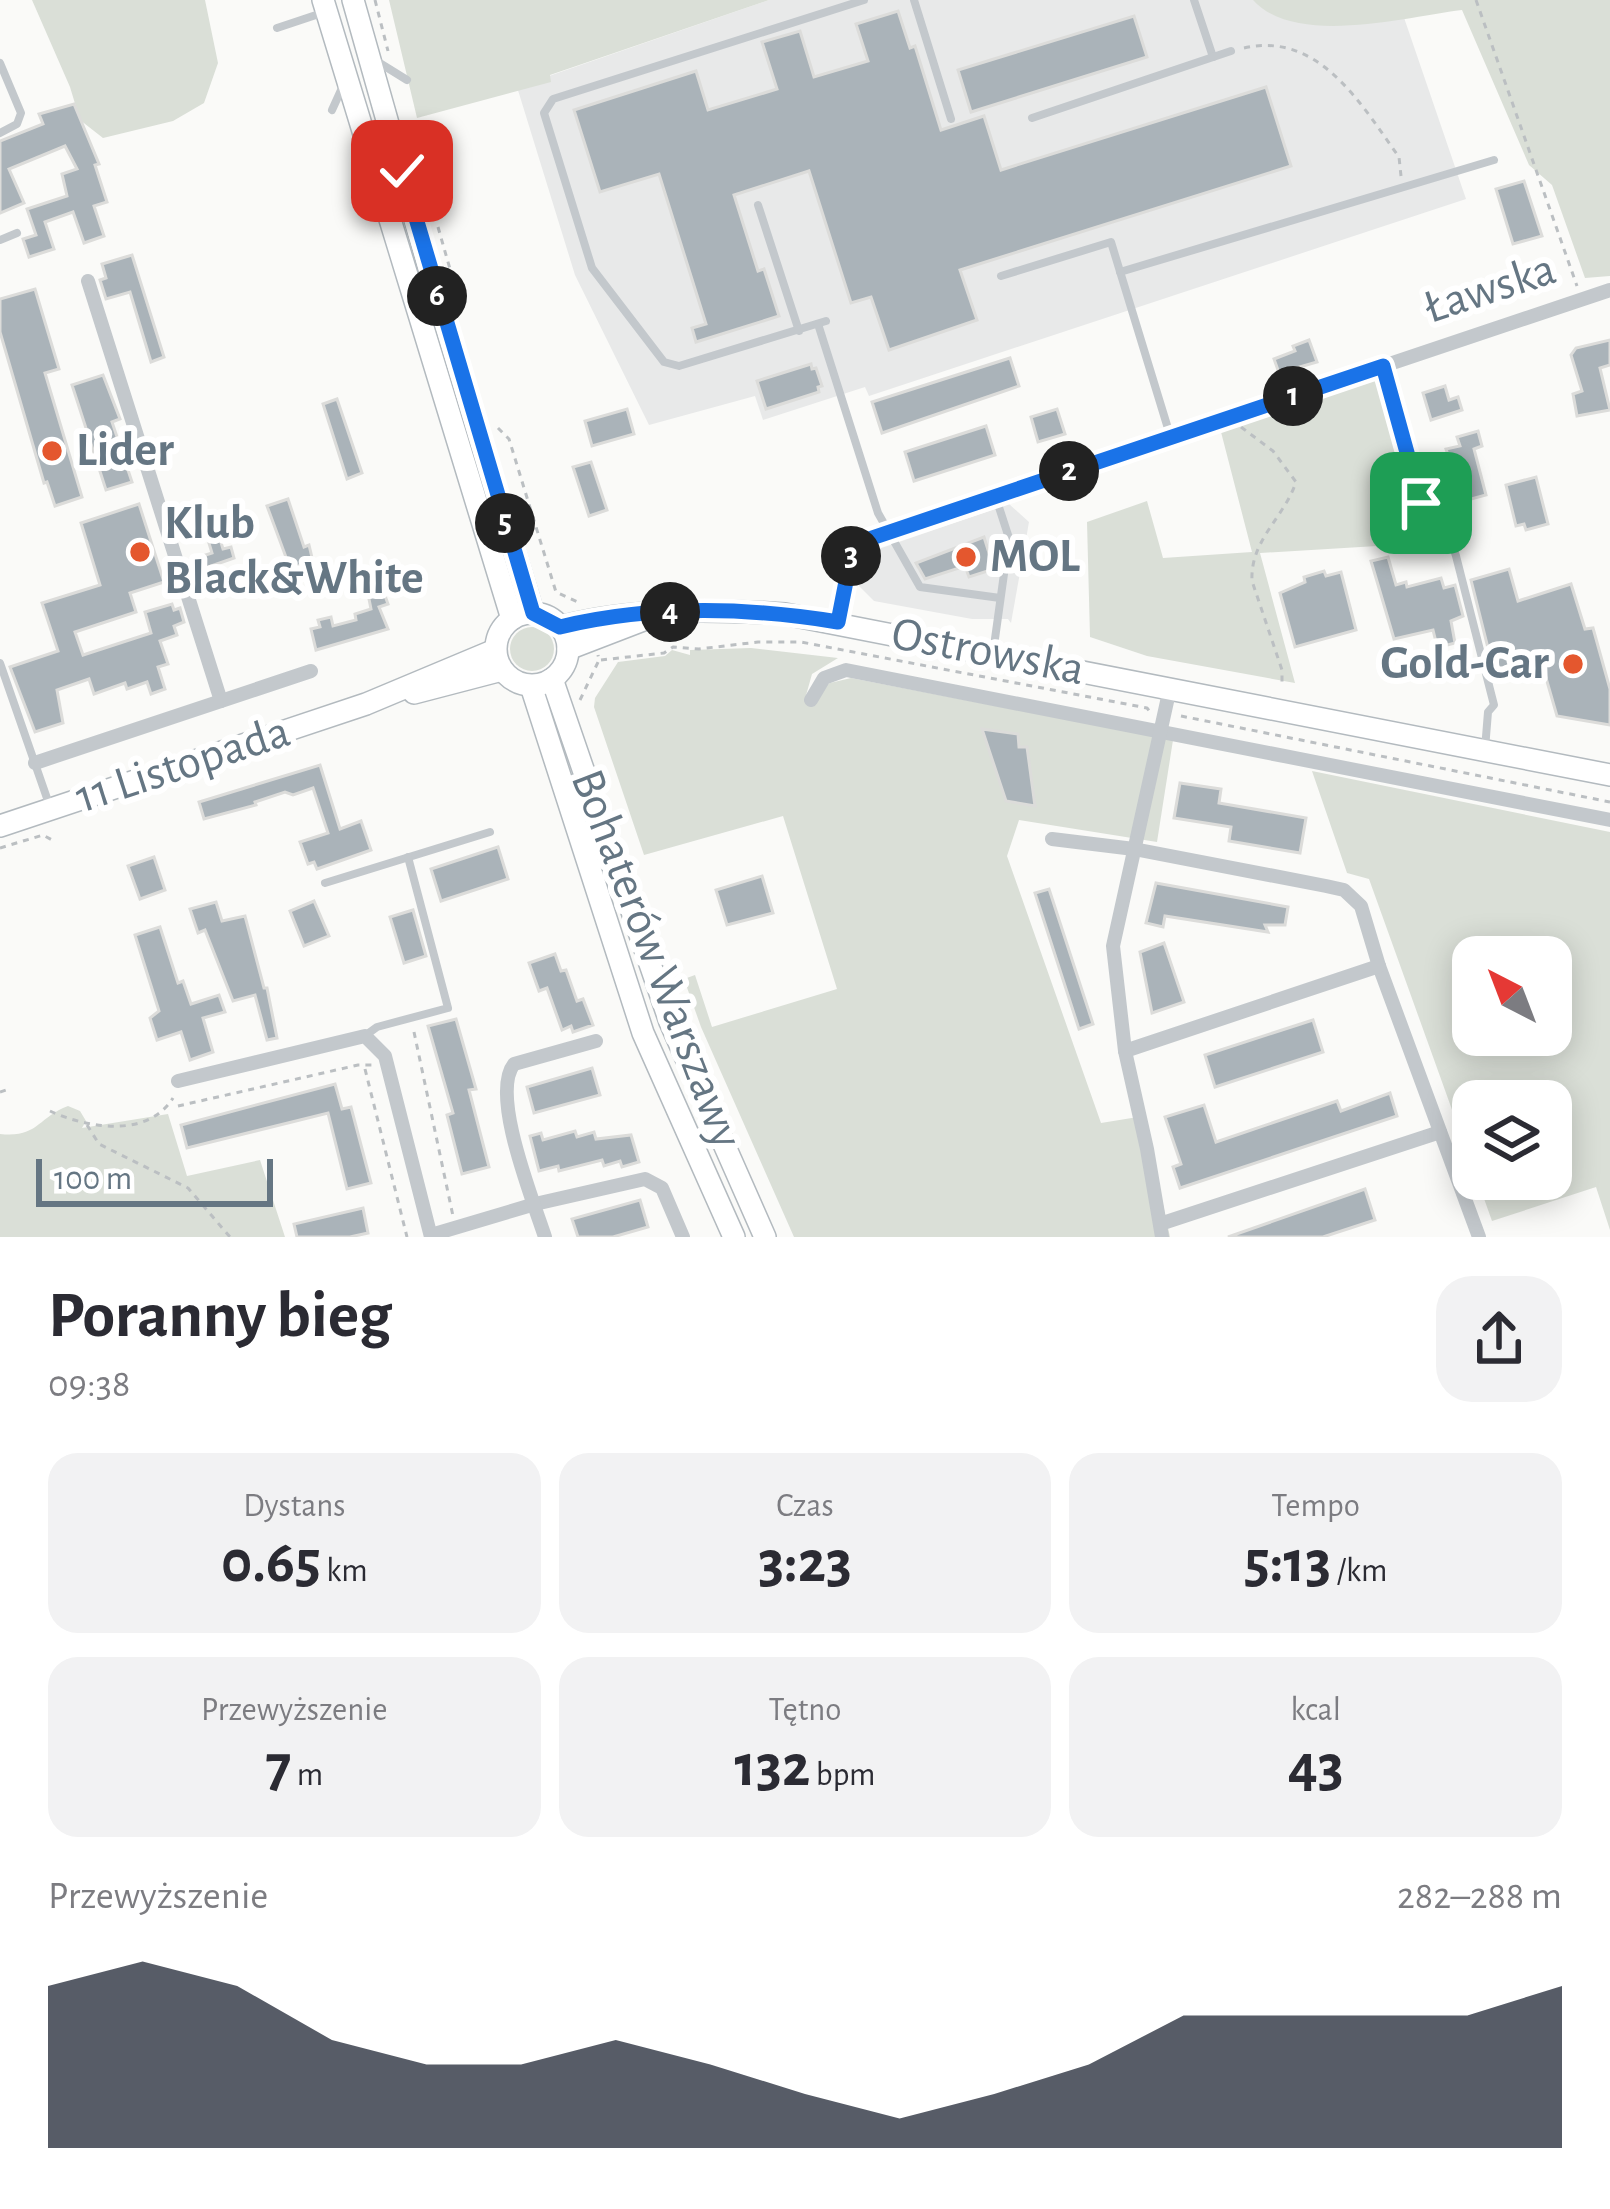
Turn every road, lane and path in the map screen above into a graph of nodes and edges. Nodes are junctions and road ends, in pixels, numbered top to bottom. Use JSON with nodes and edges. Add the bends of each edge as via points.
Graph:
{"nodes":[{"id":1,"x":864,"y":0,"type":"edge"},
{"id":2,"x":914,"y":0,"type":"edge"},
{"id":3,"x":1194,"y":0,"type":"edge"},
{"id":4,"x":1476,"y":0,"type":"edge"},
{"id":5,"x":359,"y":2,"type":"edge"},
{"id":6,"x":324,"y":6,"type":"edge"},
{"id":7,"x":277,"y":28,"type":"dead end"},
{"id":8,"x":367,"y":50,"type":"junction"},
{"id":9,"x":1231,"y":51,"type":"joint"},
{"id":10,"x":1213,"y":57,"type":"junction"},
{"id":11,"x":0,"y":63,"type":"edge"},
{"id":12,"x":345,"y":75,"type":"junction"},
{"id":13,"x":407,"y":80,"type":"dead end"},
{"id":14,"x":332,"y":110,"type":"dead end"},
{"id":15,"x":951,"y":118,"type":"dead end"},
{"id":16,"x":1032,"y":118,"type":"dead end"},
{"id":17,"x":0,"y":133,"type":"edge"},
{"id":18,"x":1494,"y":160,"type":"dead end"},
{"id":19,"x":1396,"y":189,"type":"junction"},
{"id":20,"x":758,"y":206,"type":"dead end"},
{"id":21,"x":17,"y":233,"type":"dead end"},
{"id":22,"x":0,"y":240,"type":"edge"},
{"id":23,"x":1120,"y":272,"type":"junction"},
{"id":24,"x":1001,"y":276,"type":"dead end"},
{"id":25,"x":88,"y":280,"type":"dead end"},
{"id":26,"x":1610,"y":290,"type":"edge"},
{"id":27,"x":1582,"y":299,"type":"junction"},
{"id":28,"x":799,"y":331,"type":"junction"},
{"id":29,"x":1383,"y":366,"type":"junction"},
{"id":30,"x":1235,"y":415,"type":"junction"},
{"id":31,"x":1171,"y":437,"type":"junction"},
{"id":32,"x":996,"y":496,"type":"junction"},
{"id":33,"x":887,"y":533,"type":"junction"},
{"id":34,"x":1000,"y":598,"type":"junction"},
{"id":35,"x":663,"y":613,"type":"junction"},
{"id":36,"x":523,"y":616,"type":"junction"},
{"id":37,"x":838,"y":622,"type":"junction"},
{"id":38,"x":560,"y":627,"type":"junction"},
{"id":39,"x":568,"y":649,"type":"junction"},
{"id":40,"x":993,"y":653,"type":"junction"},
{"id":41,"x":498,"y":660,"type":"junction"},
{"id":42,"x":0,"y":664,"type":"edge"},
{"id":43,"x":311,"y":671,"type":"dead end"},
{"id":44,"x":542,"y":683,"type":"junction"},
{"id":45,"x":1282,"y":684,"type":"dead end"},
{"id":46,"x":1170,"y":688,"type":"junction"},
{"id":47,"x":811,"y":700,"type":"dead end"},
{"id":48,"x":221,"y":701,"type":"junction"},
{"id":49,"x":1175,"y":721,"type":"dead end"},
{"id":50,"x":1160,"y":730,"type":"junction"},
{"id":51,"x":1485,"y":750,"type":"junction"},
{"id":52,"x":35,"y":763,"type":"junction"},
{"id":53,"x":1610,"y":775,"type":"edge"},
{"id":54,"x":1610,"y":802,"type":"edge"},
{"id":55,"x":51,"y":809,"type":"junction"},
{"id":56,"x":1610,"y":820,"type":"edge"},
{"id":57,"x":0,"y":826,"type":"edge"},
{"id":58,"x":490,"y":832,"type":"dead end"},
{"id":59,"x":1052,"y":839,"type":"dead end"},
{"id":60,"x":52,"y":840,"type":"dead end"},
{"id":61,"x":0,"y":848,"type":"edge"},
{"id":62,"x":1134,"y":849,"type":"junction"},
{"id":63,"x":408,"y":857,"type":"junction"},
{"id":64,"x":325,"y":883,"type":"dead end"},
{"id":65,"x":1378,"y":966,"type":"junction"},
{"id":66,"x":410,"y":1018,"type":"junction"},
{"id":67,"x":365,"y":1036,"type":"junction"},
{"id":68,"x":596,"y":1041,"type":"dead end"},
{"id":69,"x":1125,"y":1052,"type":"junction"},
{"id":70,"x":387,"y":1062,"type":"junction"},
{"id":71,"x":364,"y":1068,"type":"junction"},
{"id":72,"x":178,"y":1081,"type":"joint"},
{"id":73,"x":178,"y":1106,"type":"dead end"},
{"id":74,"x":50,"y":1112,"type":"dead end"},
{"id":75,"x":87,"y":1126,"type":"junction"},
{"id":76,"x":1440,"y":1132,"type":"junction"},
{"id":77,"x":535,"y":1204,"type":"junction"},
{"id":78,"x":456,"y":1228,"type":"junction"},
{"id":79,"x":1161,"y":1230,"type":"edge"},
{"id":80,"x":431,"y":1236,"type":"edge"},
{"id":81,"x":230,"y":1237,"type":"edge"},
{"id":82,"x":407,"y":1237,"type":"edge"},
{"id":83,"x":545,"y":1237,"type":"edge"},
{"id":84,"x":683,"y":1237,"type":"edge"},
{"id":85,"x":734,"y":1237,"type":"edge"},
{"id":86,"x":765,"y":1237,"type":"edge"},
{"id":87,"x":1479,"y":1237,"type":"edge"}],
"edges":[{"from":1,"to":28,"type":"lane","via":[[553,99],[544,113],[592,268],[664,362],[679,366]]},
{"from":2,"to":15,"type":"lane"},
{"from":3,"to":10,"type":"lane"},
{"from":4,"to":27,"type":"path"},
{"from":5,"to":8,"type":"main road"},
{"from":6,"to":7,"type":"lane"},
{"from":6,"to":12,"type":"main road"},
{"from":8,"to":13,"type":"lane"},
{"from":8,"to":36,"type":"main road"},
{"from":9,"to":10,"type":"lane"},
{"from":9,"to":19,"type":"path","via":[[1288,47],[1321,60],[1399,157]]},
{"from":10,"to":16,"type":"lane"},
{"from":11,"to":17,"type":"lane","via":[[21,113]]},
{"from":12,"to":14,"type":"lane"},
{"from":12,"to":36,"type":"main road"},
{"from":18,"to":19,"type":"lane"},
{"from":19,"to":23,"type":"lane"},
{"from":20,"to":28,"type":"lane"},
{"from":21,"to":22,"type":"lane"},
{"from":23,"to":24,"type":"lane","via":[[1111,242]]},
{"from":23,"to":31,"type":"lane"},
{"from":25,"to":48,"type":"street"},
{"from":26,"to":27,"type":"street","name":"Ławska"},
{"from":27,"to":29,"type":"street","name":"Ławska"},
{"from":28,"to":33,"type":"lane","via":[[822,322]]},
{"from":29,"to":30,"type":"street","name":"Ławska"},
{"from":29,"to":51,"type":"lane","via":[[1421,503],[1453,546],[1493,705]]},
{"from":30,"to":31,"type":"street","name":"Ławska"},
{"from":30,"to":45,"type":"path","via":[[1296,482],[1251,567]]},
{"from":31,"to":32,"type":"street","name":"Ławska"},
{"from":32,"to":33,"type":"street","name":"Ławska"},
{"from":32,"to":34,"type":"lane","via":[[1010,538]]},
{"from":33,"to":34,"type":"lane","via":[[920,587]]},
{"from":33,"to":37,"type":"street","name":"Ławska","via":[[852,551]]},
{"from":34,"to":40,"type":"lane"},
{"from":35,"to":37,"type":"main road","name":"Ostrowska","via":[[719,609]]},
{"from":35,"to":38,"type":"main road","name":"Ostrowska"},
{"from":35,"to":39,"type":"main road","name":"Ostrowska"},
{"from":36,"to":38,"type":"main road"},
{"from":36,"to":41,"type":"main road","via":[[500,632]]},
{"from":37,"to":40,"type":"main road","name":"Ostrowska"},
{"from":38,"to":39,"type":"main road"},
{"from":39,"to":44,"type":"main road","via":[[567,661]]},
{"from":40,"to":46,"type":"main road","name":"Ostrowska"},
{"from":41,"to":44,"type":"main road","via":[[520,684]]},
{"from":41,"to":55,"type":"main road","name":"11 Listopada"},
{"from":42,"to":52,"type":"lane"},
{"from":43,"to":48,"type":"street"},
{"from":44,"to":85,"type":"main road","name":"Bohaterów Warszawy","via":[[643,1033]]},
{"from":44,"to":86,"type":"main road","name":"Bohaterów Warszawy","via":[[670,1022]]},
{"from":46,"to":50,"type":"street"},
{"from":46,"to":51,"type":"main road","name":"Ostrowska"},
{"from":47,"to":50,"type":"street","name":"Ostrowska","via":[[824,678],[846,670]]},
{"from":48,"to":52,"type":"street"},
{"from":49,"to":54,"type":"path","via":[[1182,715],[1221,722]]},
{"from":50,"to":56,"type":"street","name":"Ostrowska"},
{"from":50,"to":62,"type":"street"},
{"from":51,"to":53,"type":"main road","name":"Ostrowska"},
{"from":52,"to":55,"type":"lane"},
{"from":55,"to":57,"type":"main road","name":"11 Listopada"},
{"from":58,"to":63,"type":"lane"},
{"from":59,"to":62,"type":"street"},
{"from":60,"to":61,"type":"path","via":[[44,835]]},
{"from":62,"to":65,"type":"street","via":[[1345,890],[1361,906]]},
{"from":62,"to":69,"type":"street","via":[[1113,946]]},
{"from":63,"to":64,"type":"lane"},
{"from":63,"to":66,"type":"lane","via":[[448,1008]]},
{"from":65,"to":69,"type":"street"},
{"from":65,"to":76,"type":"street"},
{"from":66,"to":67,"type":"lane"},
{"from":66,"to":78,"type":"path"},
{"from":67,"to":70,"type":"street"},
{"from":67,"to":72,"type":"street"},
{"from":68,"to":77,"type":"street","via":[[509,1067],[506,1105]]},
{"from":69,"to":79,"type":"street"},
{"from":70,"to":71,"type":"path"},
{"from":70,"to":80,"type":"street"},
{"from":71,"to":73,"type":"path"},
{"from":71,"to":82,"type":"path"},
{"from":72,"to":75,"type":"path","via":[[172,1101],[146,1121]]},
{"from":74,"to":75,"type":"path"},
{"from":75,"to":81,"type":"path","via":[[99,1144],[188,1188]]},
{"from":76,"to":79,"type":"street"},
{"from":76,"to":87,"type":"street"},
{"from":77,"to":78,"type":"street"},
{"from":77,"to":83,"type":"street"},
{"from":77,"to":84,"type":"street","via":[[653,1180]]},
{"from":78,"to":80,"type":"street"}]}
